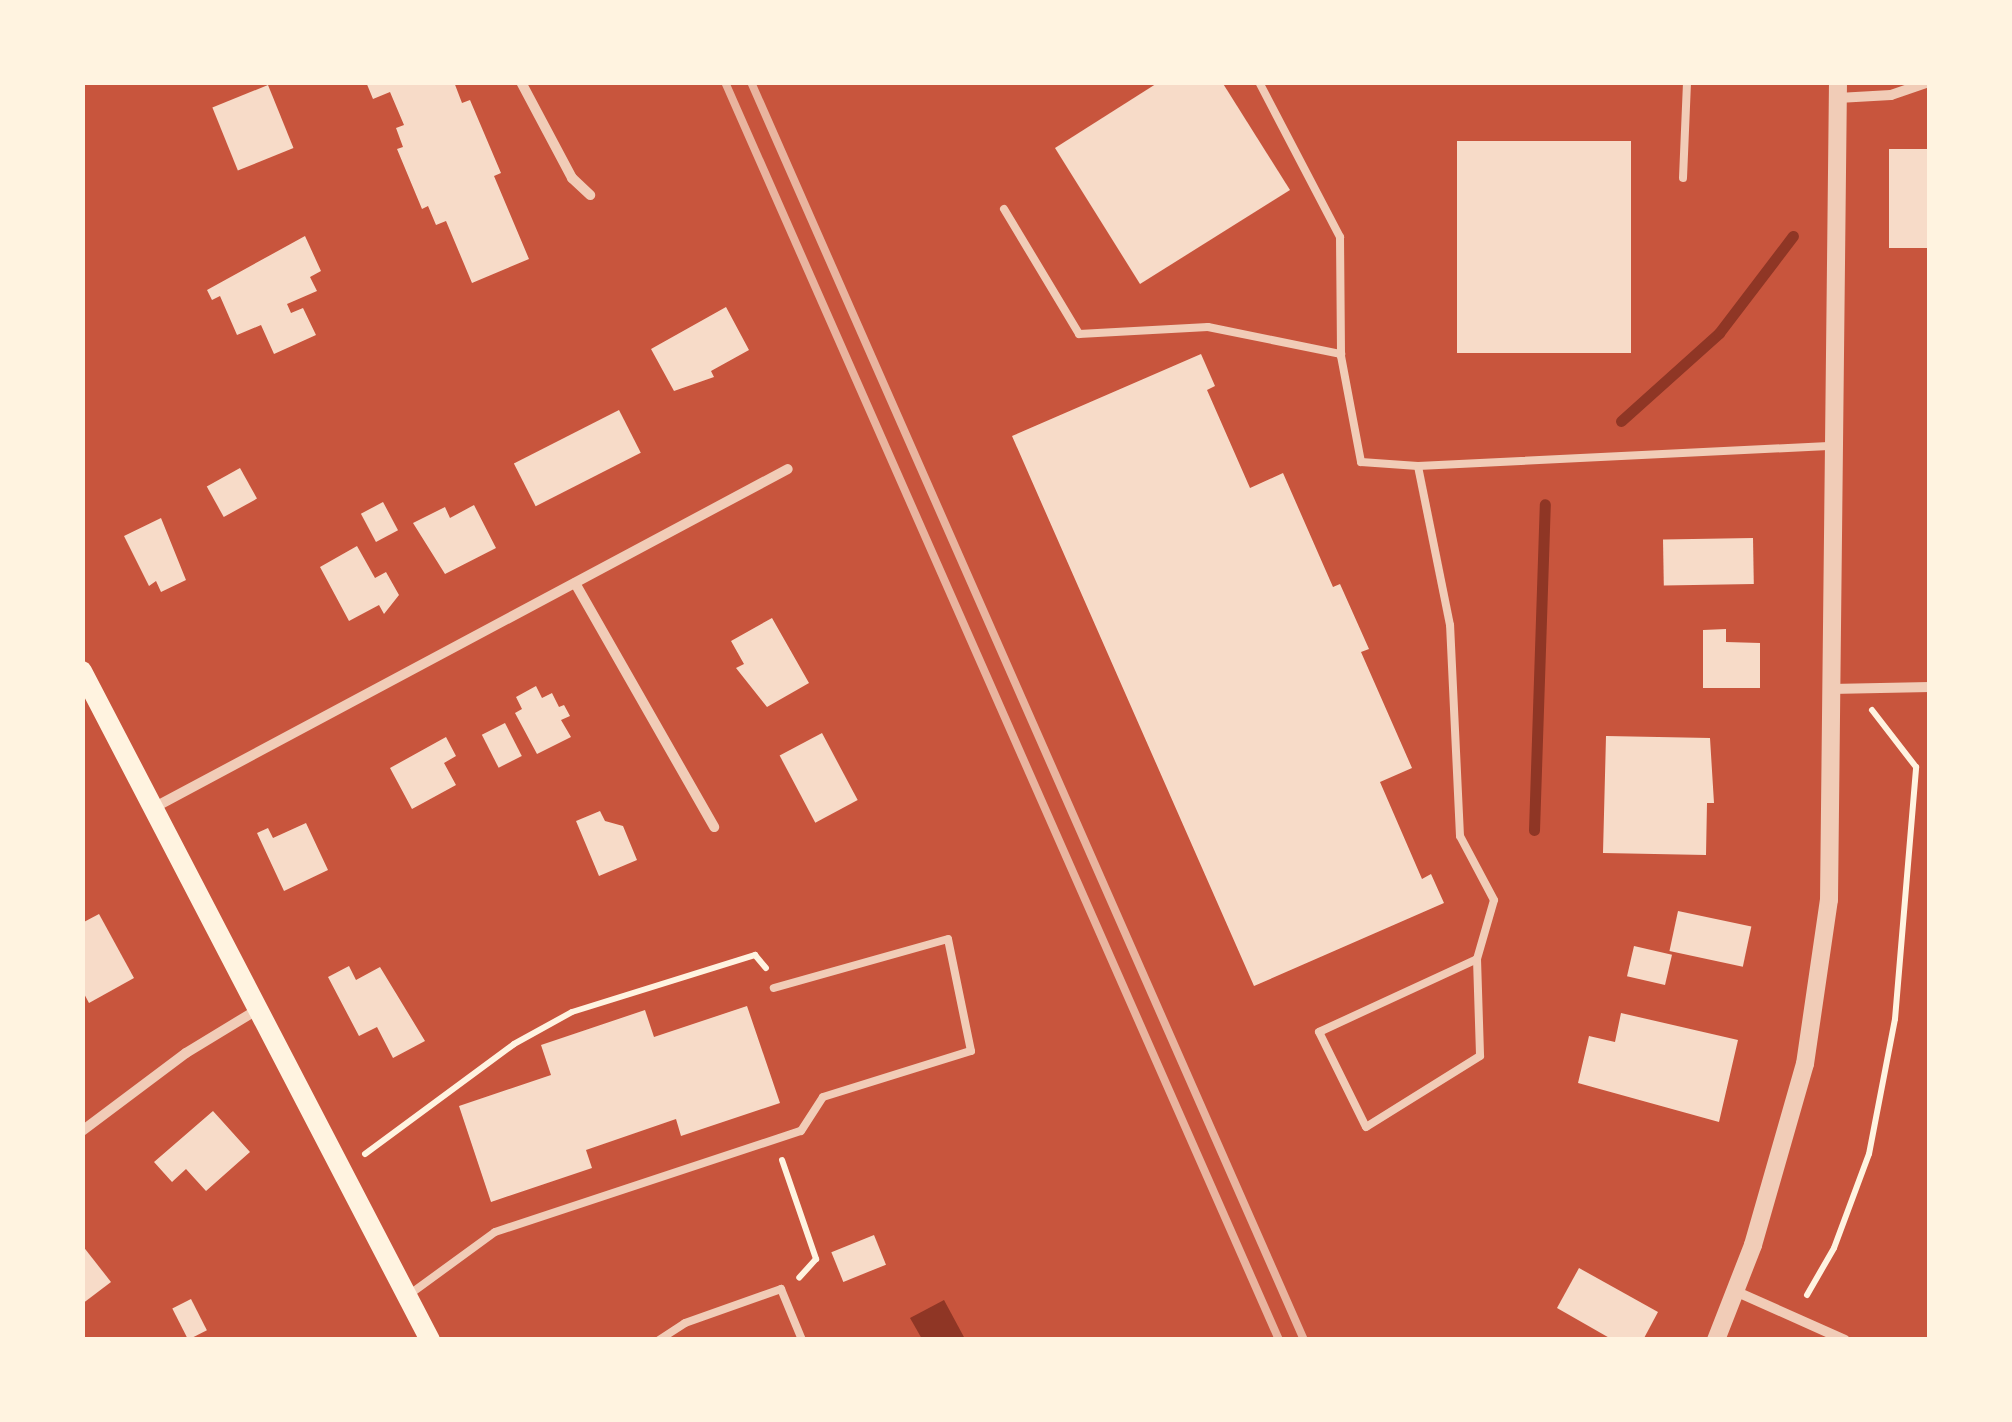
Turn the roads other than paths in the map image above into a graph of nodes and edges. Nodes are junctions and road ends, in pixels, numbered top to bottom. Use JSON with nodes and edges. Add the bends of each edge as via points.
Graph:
{"nodes":[{"id":1,"x":522,"y":82,"type":"edge"},
{"id":2,"x":1258,"y":82,"type":"edge"},
{"id":3,"x":1687,"y":82,"type":"edge"},
{"id":4,"x":1929,"y":82,"type":"edge"},
{"id":5,"x":1838,"y":90,"type":"edge"},
{"id":6,"x":1683,"y":178,"type":"dead end"},
{"id":7,"x":590,"y":195,"type":"dead end"},
{"id":8,"x":1004,"y":210,"type":"dead end"},
{"id":9,"x":1341,"y":354,"type":"junction"},
{"id":10,"x":1830,"y":446,"type":"junction"},
{"id":11,"x":1418,"y":466,"type":"junction"},
{"id":12,"x":788,"y":470,"type":"dead end"},
{"id":13,"x":575,"y":583,"type":"junction"},
{"id":14,"x":82,"y":671,"type":"edge"},
{"id":15,"x":1930,"y":688,"type":"edge"},
{"id":16,"x":1830,"y":689,"type":"junction"},
{"id":17,"x":156,"y":806,"type":"junction"},
{"id":18,"x":714,"y":826,"type":"dead end"},
{"id":19,"x":1478,"y":959,"type":"junction"},
{"id":20,"x":774,"y":988,"type":"road end"},
{"id":21,"x":255,"y":1011,"type":"junction"},
{"id":22,"x":82,"y":1130,"type":"edge"},
{"id":23,"x":1735,"y":1292,"type":"junction"},
{"id":24,"x":406,"y":1297,"type":"junction"},
{"id":25,"x":430,"y":1340,"type":"edge"},
{"id":26,"x":659,"y":1340,"type":"edge"},
{"id":27,"x":802,"y":1340,"type":"edge"},
{"id":28,"x":1716,"y":1340,"type":"edge"},
{"id":29,"x":1845,"y":1340,"type":"edge"}],
"edges":[{"from":1,"to":7,"type":"street","via":[[572,178]]},
{"from":2,"to":9,"type":"lane","via":[[1340,237]]},
{"from":3,"to":6,"type":"lane"},
{"from":4,"to":5,"type":"street","via":[[1891,95]]},
{"from":5,"to":10,"type":"street"},
{"from":8,"to":9,"type":"lane","via":[[1079,334],[1208,327]]},
{"from":9,"to":11,"type":"lane","via":[[1361,462]]},
{"from":10,"to":11,"type":"lane"},
{"from":10,"to":16,"type":"street"},
{"from":11,"to":19,"type":"lane","via":[[1450,625],[1460,836],[1494,900]]},
{"from":12,"to":13,"type":"street"},
{"from":13,"to":17,"type":"street"},
{"from":13,"to":18,"type":"street"},
{"from":14,"to":17,"type":"main road"},
{"from":15,"to":16,"type":"street"},
{"from":16,"to":23,"type":"street","via":[[1829,900],[1818,1002],[1789,1124]]},
{"from":17,"to":21,"type":"main road"},
{"from":19,"to":19,"type":"lane","via":[[1320,1032],[1366,1127],[1480,1056]]},
{"from":20,"to":24,"type":"lane","via":[[948,940],[971,1051],[823,1097],[801,1130],[775,1140],[496,1232]]},
{"from":21,"to":22,"type":"street"},
{"from":21,"to":24,"type":"main road"},
{"from":23,"to":28,"type":"street"},
{"from":23,"to":29,"type":"street"},
{"from":24,"to":25,"type":"main road"},
{"from":26,"to":27,"type":"lane","via":[[685,1323],[781,1289]]}]}
